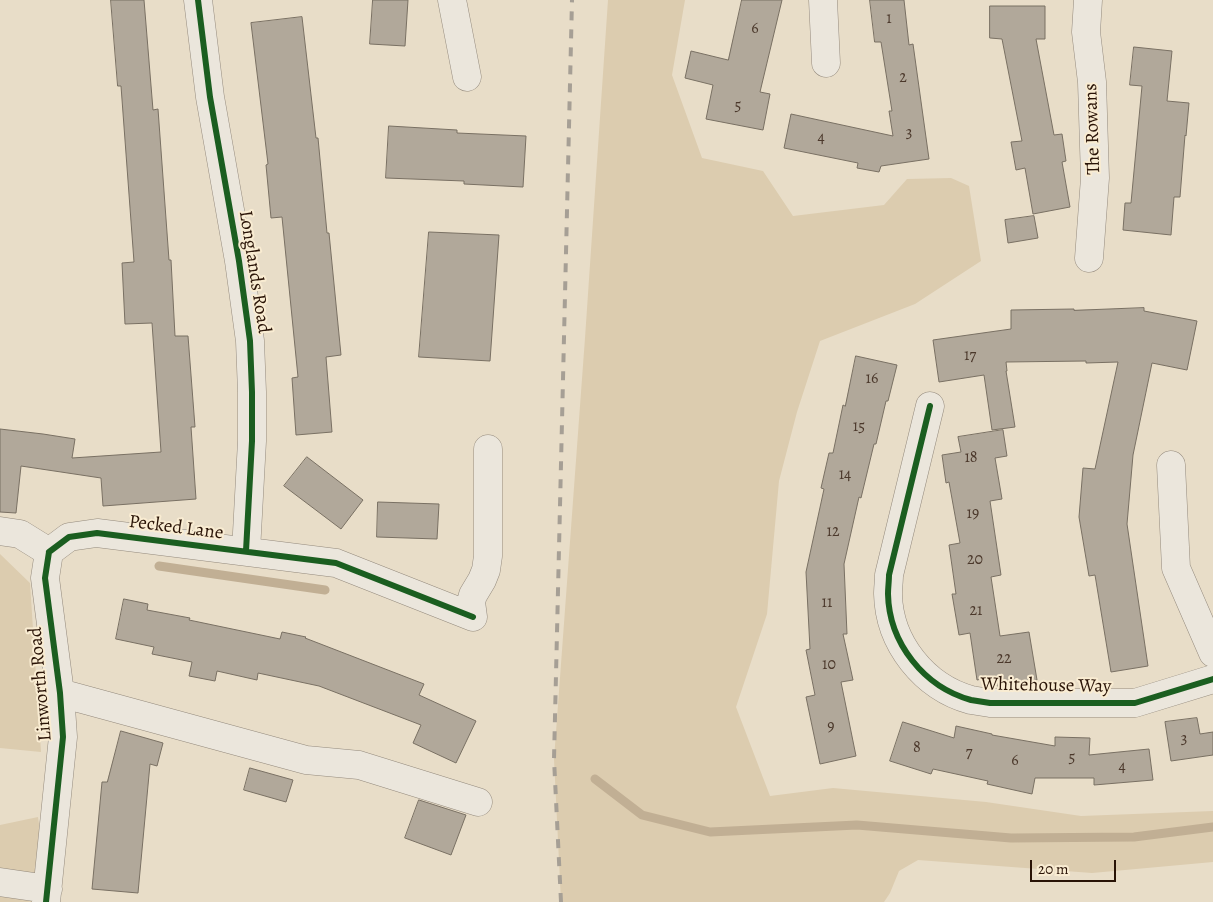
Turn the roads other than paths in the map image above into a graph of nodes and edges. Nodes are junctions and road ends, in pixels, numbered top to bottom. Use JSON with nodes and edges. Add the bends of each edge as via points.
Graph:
{"nodes":[{"id":1,"x":198,"y":0,"type":"edge"},
{"id":2,"x":452,"y":0,"type":"edge"},
{"id":3,"x":823,"y":0,"type":"edge"},
{"id":4,"x":1088,"y":0,"type":"edge"},
{"id":5,"x":826,"y":63,"type":"dead end"},
{"id":6,"x":467,"y":77,"type":"dead end"},
{"id":7,"x":1089,"y":258,"type":"dead end"},
{"id":8,"x":930,"y":406,"type":"dead end"},
{"id":9,"x":488,"y":449,"type":"dead end"},
{"id":10,"x":1172,"y":465,"type":"dead end"},
{"id":11,"x":0,"y":531,"type":"edge"},
{"id":12,"x":246,"y":551,"type":"junction"},
{"id":13,"x":49,"y":552,"type":"junction"},
{"id":14,"x":1213,"y":653,"type":"edge"},
{"id":15,"x":1213,"y":679,"type":"edge"},
{"id":16,"x":60,"y":693,"type":"junction"},
{"id":17,"x":478,"y":802,"type":"dead end"},
{"id":18,"x":0,"y":882,"type":"edge"},
{"id":19,"x":47,"y":895,"type":"edge"}],
"edges":[{"from":1,"to":12,"type":"street","name":"Longlands Road","via":[[210,97],[250,341],[252,441]]},
{"from":2,"to":6,"type":"street"},
{"from":3,"to":5,"type":"street"},
{"from":4,"to":7,"type":"street","name":"The Rowans","via":[[1086,32],[1092,82],[1096,178]]},
{"from":8,"to":15,"type":"street","name":"Whitehouse Way","via":[[889,575],[888,594],[895,632],[922,672],[953,693],[990,703],[1135,703]]},
{"from":9,"to":12,"type":"street","name":"Pecked Lane","via":[[488,556],[486,570],[471,602],[473,618],[336,563]]},
{"from":10,"to":14,"type":"street","via":[[1176,568]]},
{"from":11,"to":13,"type":"street","via":[[20,534]]},
{"from":12,"to":13,"type":"street","name":"Pecked Lane","via":[[97,533],[69,537]]},
{"from":13,"to":16,"type":"street","name":"Linworth Road","via":[[45,578]]},
{"from":16,"to":17,"type":"street","via":[[306,760],[359,765]]},
{"from":16,"to":19,"type":"street","name":"Linworth Road","via":[[63,737]]},
{"from":18,"to":19,"type":"street"}]}
